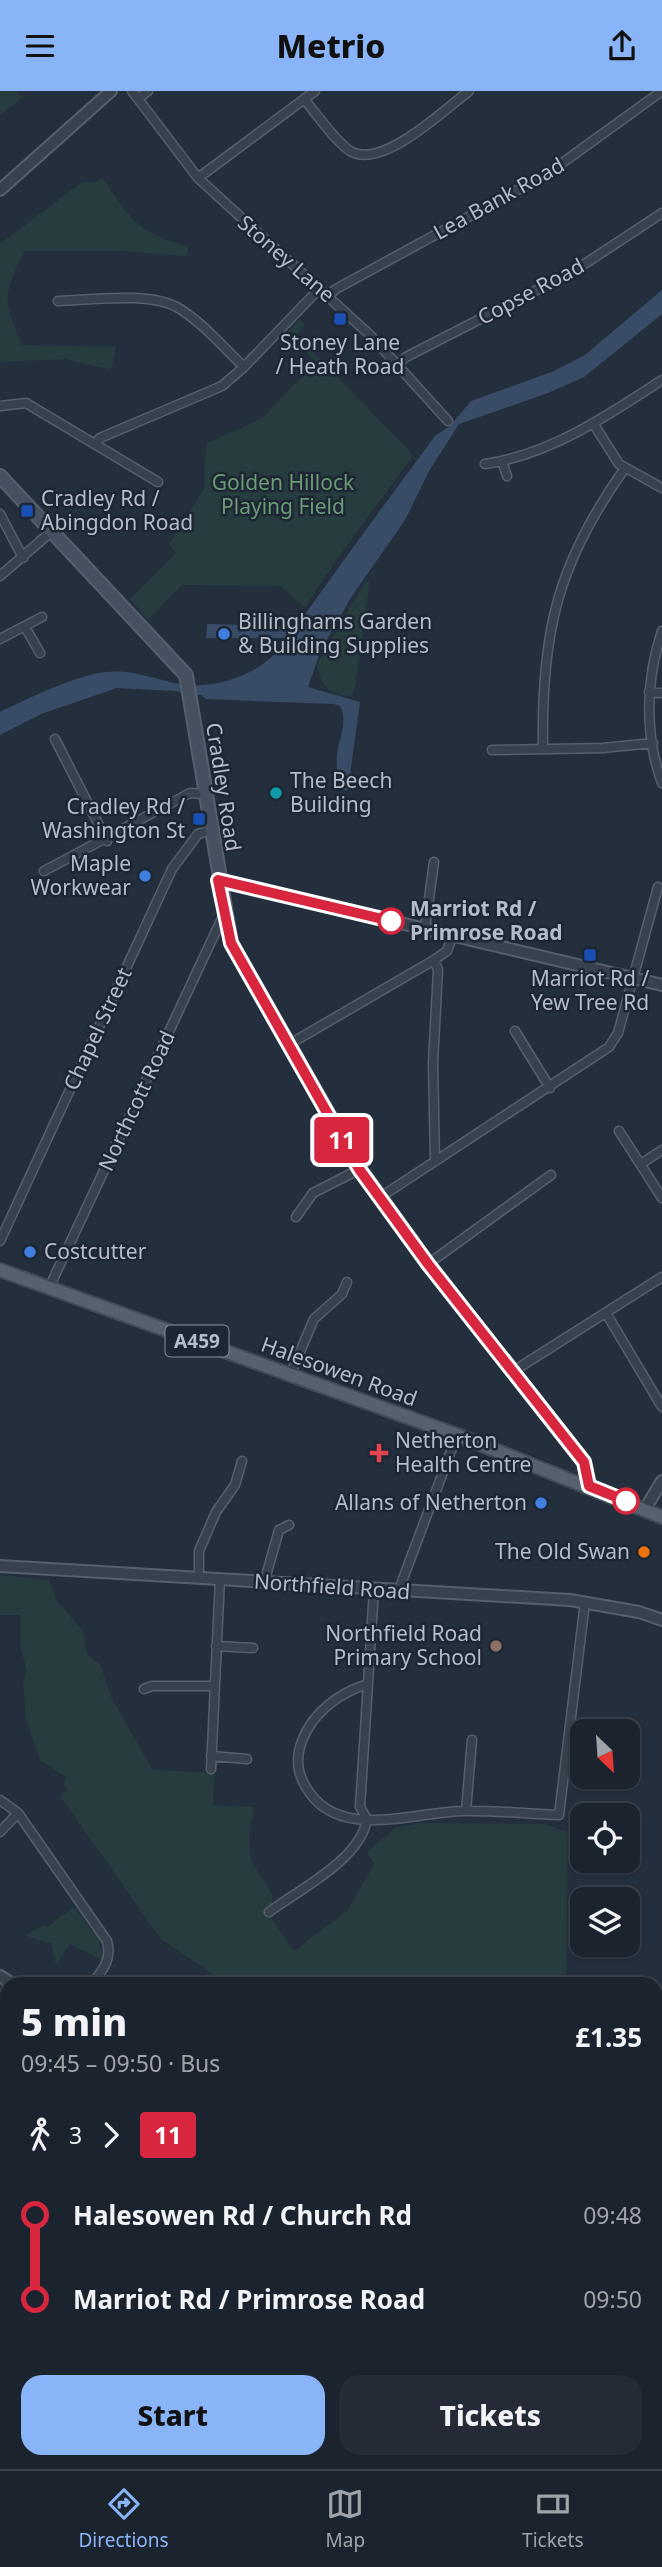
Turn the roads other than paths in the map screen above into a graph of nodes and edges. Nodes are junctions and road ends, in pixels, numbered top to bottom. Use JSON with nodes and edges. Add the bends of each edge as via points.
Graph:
{"nodes":[{"id":1,"x":111,"y":91,"type":"edge"},
{"id":2,"x":148,"y":91,"type":"edge"},
{"id":3,"x":315,"y":91,"type":"edge"},
{"id":4,"x":469,"y":91,"type":"edge"},
{"id":5,"x":662,"y":91,"type":"edge"},
{"id":6,"x":136,"y":95,"type":"edge"},
{"id":7,"x":304,"y":99,"type":"junction"},
{"id":8,"x":198,"y":178,"type":"junction"},
{"id":9,"x":0,"y":190,"type":"edge"},
{"id":10,"x":662,"y":213,"type":"edge"},
{"id":11,"x":319,"y":289,"type":"junction"},
{"id":12,"x":328,"y":296,"type":"junction"},
{"id":13,"x":58,"y":301,"type":"dead end"},
{"id":14,"x":397,"y":365,"type":"junction"},
{"id":15,"x":244,"y":367,"type":"junction"},
{"id":16,"x":662,"y":380,"type":"edge"},
{"id":17,"x":0,"y":406,"type":"edge"},
{"id":18,"x":448,"y":421,"type":"dead end"},
{"id":19,"x":593,"y":423,"type":"junction"},
{"id":20,"x":94,"y":444,"type":"junction"},
{"id":21,"x":502,"y":461,"type":"junction"},
{"id":22,"x":485,"y":464,"type":"dead end"},
{"id":23,"x":625,"y":468,"type":"junction"},
{"id":24,"x":0,"y":476,"type":"edge"},
{"id":25,"x":507,"y":476,"type":"dead end"},
{"id":26,"x":158,"y":482,"type":"dead end"},
{"id":27,"x":662,"y":488,"type":"edge"},
{"id":28,"x":0,"y":515,"type":"edge"},
{"id":29,"x":52,"y":531,"type":"junction"},
{"id":30,"x":23,"y":558,"type":"junction"},
{"id":31,"x":0,"y":576,"type":"edge"},
{"id":32,"x":42,"y":617,"type":"dead end"},
{"id":33,"x":26,"y":627,"type":"junction"},
{"id":34,"x":662,"y":631,"type":"edge"},
{"id":35,"x":0,"y":639,"type":"edge"},
{"id":36,"x":40,"y":653,"type":"dead end"},
{"id":37,"x":649,"y":692,"type":"junction"},
{"id":38,"x":662,"y":693,"type":"edge"},
{"id":39,"x":55,"y":739,"type":"dead end"},
{"id":40,"x":653,"y":743,"type":"junction"},
{"id":41,"x":544,"y":747,"type":"junction"},
{"id":42,"x":492,"y":750,"type":"dead end"},
{"id":43,"x":662,"y":783,"type":"edge"},
{"id":44,"x":204,"y":794,"type":"junction"},
{"id":45,"x":211,"y":831,"type":"junction"},
{"id":46,"x":107,"y":841,"type":"junction"},
{"id":47,"x":434,"y":862,"type":"dead end"},
{"id":48,"x":44,"y":871,"type":"dead end"},
{"id":49,"x":218,"y":880,"type":"junction"},
{"id":50,"x":657,"y":887,"type":"dead end"},
{"id":51,"x":224,"y":914,"type":"junction"},
{"id":52,"x":425,"y":928,"type":"junction"},
{"id":53,"x":453,"y":935,"type":"junction"},
{"id":54,"x":434,"y":960,"type":"junction"},
{"id":55,"x":633,"y":977,"type":"junction"},
{"id":56,"x":662,"y":985,"type":"edge"},
{"id":57,"x":515,"y":1031,"type":"dead end"},
{"id":58,"x":288,"y":1045,"type":"junction"},
{"id":59,"x":550,"y":1088,"type":"junction"},
{"id":60,"x":619,"y":1131,"type":"dead end"},
{"id":61,"x":662,"y":1150,"type":"edge"},
{"id":62,"x":435,"y":1160,"type":"junction"},
{"id":63,"x":641,"y":1164,"type":"junction"},
{"id":64,"x":359,"y":1169,"type":"junction"},
{"id":65,"x":551,"y":1175,"type":"dead end"},
{"id":66,"x":379,"y":1198,"type":"junction"},
{"id":67,"x":662,"y":1198,"type":"edge"},
{"id":68,"x":296,"y":1217,"type":"dead end"},
{"id":69,"x":0,"y":1241,"type":"edge"},
{"id":70,"x":428,"y":1264,"type":"junction"},
{"id":71,"x":0,"y":1271,"type":"edge"},
{"id":72,"x":662,"y":1277,"type":"edge"},
{"id":73,"x":348,"y":1282,"type":"dead end"},
{"id":74,"x":49,"y":1288,"type":"junction"},
{"id":75,"x":606,"y":1313,"type":"junction"},
{"id":76,"x":512,"y":1372,"type":"junction"},
{"id":77,"x":290,"y":1375,"type":"junction"},
{"id":78,"x":662,"y":1407,"type":"edge"},
{"id":79,"x":457,"y":1435,"type":"junction"},
{"id":80,"x":242,"y":1461,"type":"dead end"},
{"id":81,"x":662,"y":1481,"type":"edge"},
{"id":82,"x":589,"y":1486,"type":"junction"},
{"id":83,"x":645,"y":1509,"type":"junction"},
{"id":84,"x":662,"y":1517,"type":"edge"},
{"id":85,"x":289,"y":1525,"type":"dead end"},
{"id":86,"x":0,"y":1566,"type":"edge"},
{"id":87,"x":199,"y":1578,"type":"junction"},
{"id":88,"x":220,"y":1578,"type":"junction"},
{"id":89,"x":264,"y":1583,"type":"junction"},
{"id":90,"x":374,"y":1590,"type":"junction"},
{"id":91,"x":398,"y":1592,"type":"junction"},
{"id":92,"x":585,"y":1602,"type":"junction"},
{"id":93,"x":662,"y":1620,"type":"edge"},
{"id":94,"x":216,"y":1646,"type":"junction"},
{"id":95,"x":253,"y":1649,"type":"dead end"},
{"id":96,"x":368,"y":1684,"type":"junction"},
{"id":97,"x":214,"y":1686,"type":"junction"},
{"id":98,"x":144,"y":1689,"type":"dead end"},
{"id":99,"x":472,"y":1740,"type":"dead end"},
{"id":100,"x":211,"y":1756,"type":"junction"},
{"id":101,"x":247,"y":1759,"type":"dead end"},
{"id":102,"x":211,"y":1769,"type":"dead end"},
{"id":103,"x":0,"y":1800,"type":"edge"},
{"id":104,"x":466,"y":1811,"type":"junction"},
{"id":105,"x":18,"y":1813,"type":"junction"},
{"id":106,"x":367,"y":1819,"type":"junction"},
{"id":107,"x":0,"y":1832,"type":"edge"},
{"id":108,"x":269,"y":1912,"type":"dead end"},
{"id":109,"x":97,"y":1977,"type":"edge"}],
"edges":[{"from":1,"to":9,"type":"street"},
{"from":2,"to":6,"type":"street"},
{"from":3,"to":7,"type":"street"},
{"from":4,"to":7,"type":"street","via":[[390,150],[368,155],[351,152]]},
{"from":5,"to":12,"type":"street","name":"Lea Bank Road","via":[[547,174]]},
{"from":6,"to":8,"type":"street","name":"Stoney Lane"},
{"from":7,"to":8,"type":"street"},
{"from":8,"to":11,"type":"street","name":"Stoney Lane"},
{"from":10,"to":14,"type":"street","name":"Copse Road","via":[[574,271]]},
{"from":11,"to":12,"type":"street","name":"Stoney Lane"},
{"from":11,"to":15,"type":"street"},
{"from":12,"to":14,"type":"street","name":"Stoney Lane"},
{"from":13,"to":15,"type":"street","via":[[148,299],[167,303],[200,324]]},
{"from":14,"to":18,"type":"street","name":"Stoney Lane"},
{"from":15,"to":20,"type":"street","via":[[204,396]]},
{"from":16,"to":19,"type":"street"},
{"from":17,"to":20,"type":"street","via":[[26,403]]},
{"from":19,"to":21,"type":"street"},
{"from":19,"to":23,"type":"street"},
{"from":20,"to":26,"type":"street"},
{"from":21,"to":22,"type":"street"},
{"from":21,"to":25,"type":"street"},
{"from":23,"to":27,"type":"street"},
{"from":23,"to":41,"type":"street","via":[[582,535],[554,608],[544,676]]},
{"from":24,"to":29,"type":"main road","name":"Cradley Road"},
{"from":28,"to":30,"type":"street"},
{"from":29,"to":30,"type":"street"},
{"from":29,"to":44,"type":"main road","name":"Cradley Road","via":[[181,667],[187,679]]},
{"from":30,"to":31,"type":"street"},
{"from":32,"to":33,"type":"street"},
{"from":33,"to":35,"type":"street"},
{"from":33,"to":36,"type":"street"},
{"from":34,"to":37,"type":"street"},
{"from":37,"to":38,"type":"street"},
{"from":37,"to":40,"type":"street"},
{"from":39,"to":46,"type":"street"},
{"from":40,"to":41,"type":"street"},
{"from":40,"to":43,"type":"street"},
{"from":41,"to":42,"type":"street"},
{"from":44,"to":45,"type":"main road","name":"Cradley Road"},
{"from":44,"to":46,"type":"street","via":[[190,793]]},
{"from":45,"to":49,"type":"main road","name":"Cradley Road"},
{"from":45,"to":69,"type":"street","name":"Chapel Street","via":[[198,834],[172,869]]},
{"from":46,"to":48,"type":"street"},
{"from":47,"to":52,"type":"street"},
{"from":49,"to":51,"type":"main road","name":"Cradley Road"},
{"from":49,"to":52,"type":"street"},
{"from":50,"to":55,"type":"street"},
{"from":51,"to":58,"type":"main road","name":"Cradley Road","via":[[231,943]]},
{"from":51,"to":74,"type":"street","name":"Northcott Road"},
{"from":52,"to":53,"type":"street"},
{"from":53,"to":54,"type":"street","via":[[447,951]]},
{"from":53,"to":55,"type":"street"},
{"from":54,"to":58,"type":"street"},
{"from":54,"to":62,"type":"street","via":[[438,970],[433,1063]]},
{"from":55,"to":56,"type":"street"},
{"from":55,"to":59,"type":"street","via":[[618,1033],[608,1047]]},
{"from":57,"to":59,"type":"street"},
{"from":58,"to":64,"type":"main road","name":"Cradley Road"},
{"from":59,"to":62,"type":"street"},
{"from":60,"to":63,"type":"street"},
{"from":61,"to":63,"type":"street"},
{"from":62,"to":66,"type":"street"},
{"from":63,"to":67,"type":"street"},
{"from":64,"to":66,"type":"main road","name":"Cradley Road"},
{"from":64,"to":68,"type":"street","via":[[313,1193]]},
{"from":65,"to":70,"type":"street"},
{"from":66,"to":70,"type":"main road","name":"Cradley Road"},
{"from":70,"to":76,"type":"main road","name":"Cradley Road"},
{"from":71,"to":74,"type":"main road","name":"Halesowen Road","number":"A459"},
{"from":72,"to":75,"type":"street"},
{"from":73,"to":77,"type":"street","via":[[342,1294],[314,1319]]},
{"from":74,"to":77,"type":"main road","name":"Halesowen Road","number":"A459"},
{"from":75,"to":76,"type":"street"},
{"from":75,"to":78,"type":"street"},
{"from":76,"to":82,"type":"main road","name":"Cradley Road","via":[[584,1462]]},
{"from":77,"to":79,"type":"main road","name":"Halesowen Road","number":"A459"},
{"from":79,"to":82,"type":"main road","name":"Halesowen Road","number":"A459"},
{"from":79,"to":91,"type":"street"},
{"from":80,"to":87,"type":"street","via":[[235,1485],[216,1512],[199,1551]]},
{"from":81,"to":83,"type":"street"},
{"from":82,"to":83,"type":"main road","name":"Halesowen Road","number":"A459"},
{"from":83,"to":84,"type":"main road","name":"Halesowen Road","number":"A459"},
{"from":85,"to":89,"type":"street","via":[[279,1530]]},
{"from":86,"to":87,"type":"street","name":"Northfield Road"},
{"from":87,"to":88,"type":"street","name":"Northfield Road"},
{"from":88,"to":89,"type":"street","name":"Northfield Road"},
{"from":88,"to":94,"type":"street"},
{"from":89,"to":90,"type":"street","name":"Northfield Road"},
{"from":90,"to":91,"type":"street","name":"Northfield Road"},
{"from":90,"to":96,"type":"street"},
{"from":91,"to":92,"type":"street","name":"Northfield Road"},
{"from":92,"to":93,"type":"street","name":"Northfield Road"},
{"from":92,"to":104,"type":"street","via":[[559,1815]]},
{"from":94,"to":95,"type":"street"},
{"from":94,"to":97,"type":"street"},
{"from":96,"to":106,"type":"street","via":[[360,1807]]},
{"from":96,"to":106,"type":"street","via":[[317,1715],[305,1732],[298,1756],[301,1778],[319,1804],[350,1819]]},
{"from":97,"to":98,"type":"street"},
{"from":97,"to":100,"type":"street"},
{"from":99,"to":104,"type":"street"},
{"from":100,"to":101,"type":"street"},
{"from":100,"to":102,"type":"street"},
{"from":103,"to":105,"type":"street"},
{"from":104,"to":106,"type":"street"},
{"from":105,"to":107,"type":"street"},
{"from":105,"to":109,"type":"street","via":[[107,1941],[110,1952]]},
{"from":106,"to":108,"type":"street","via":[[354,1849]]}]}
